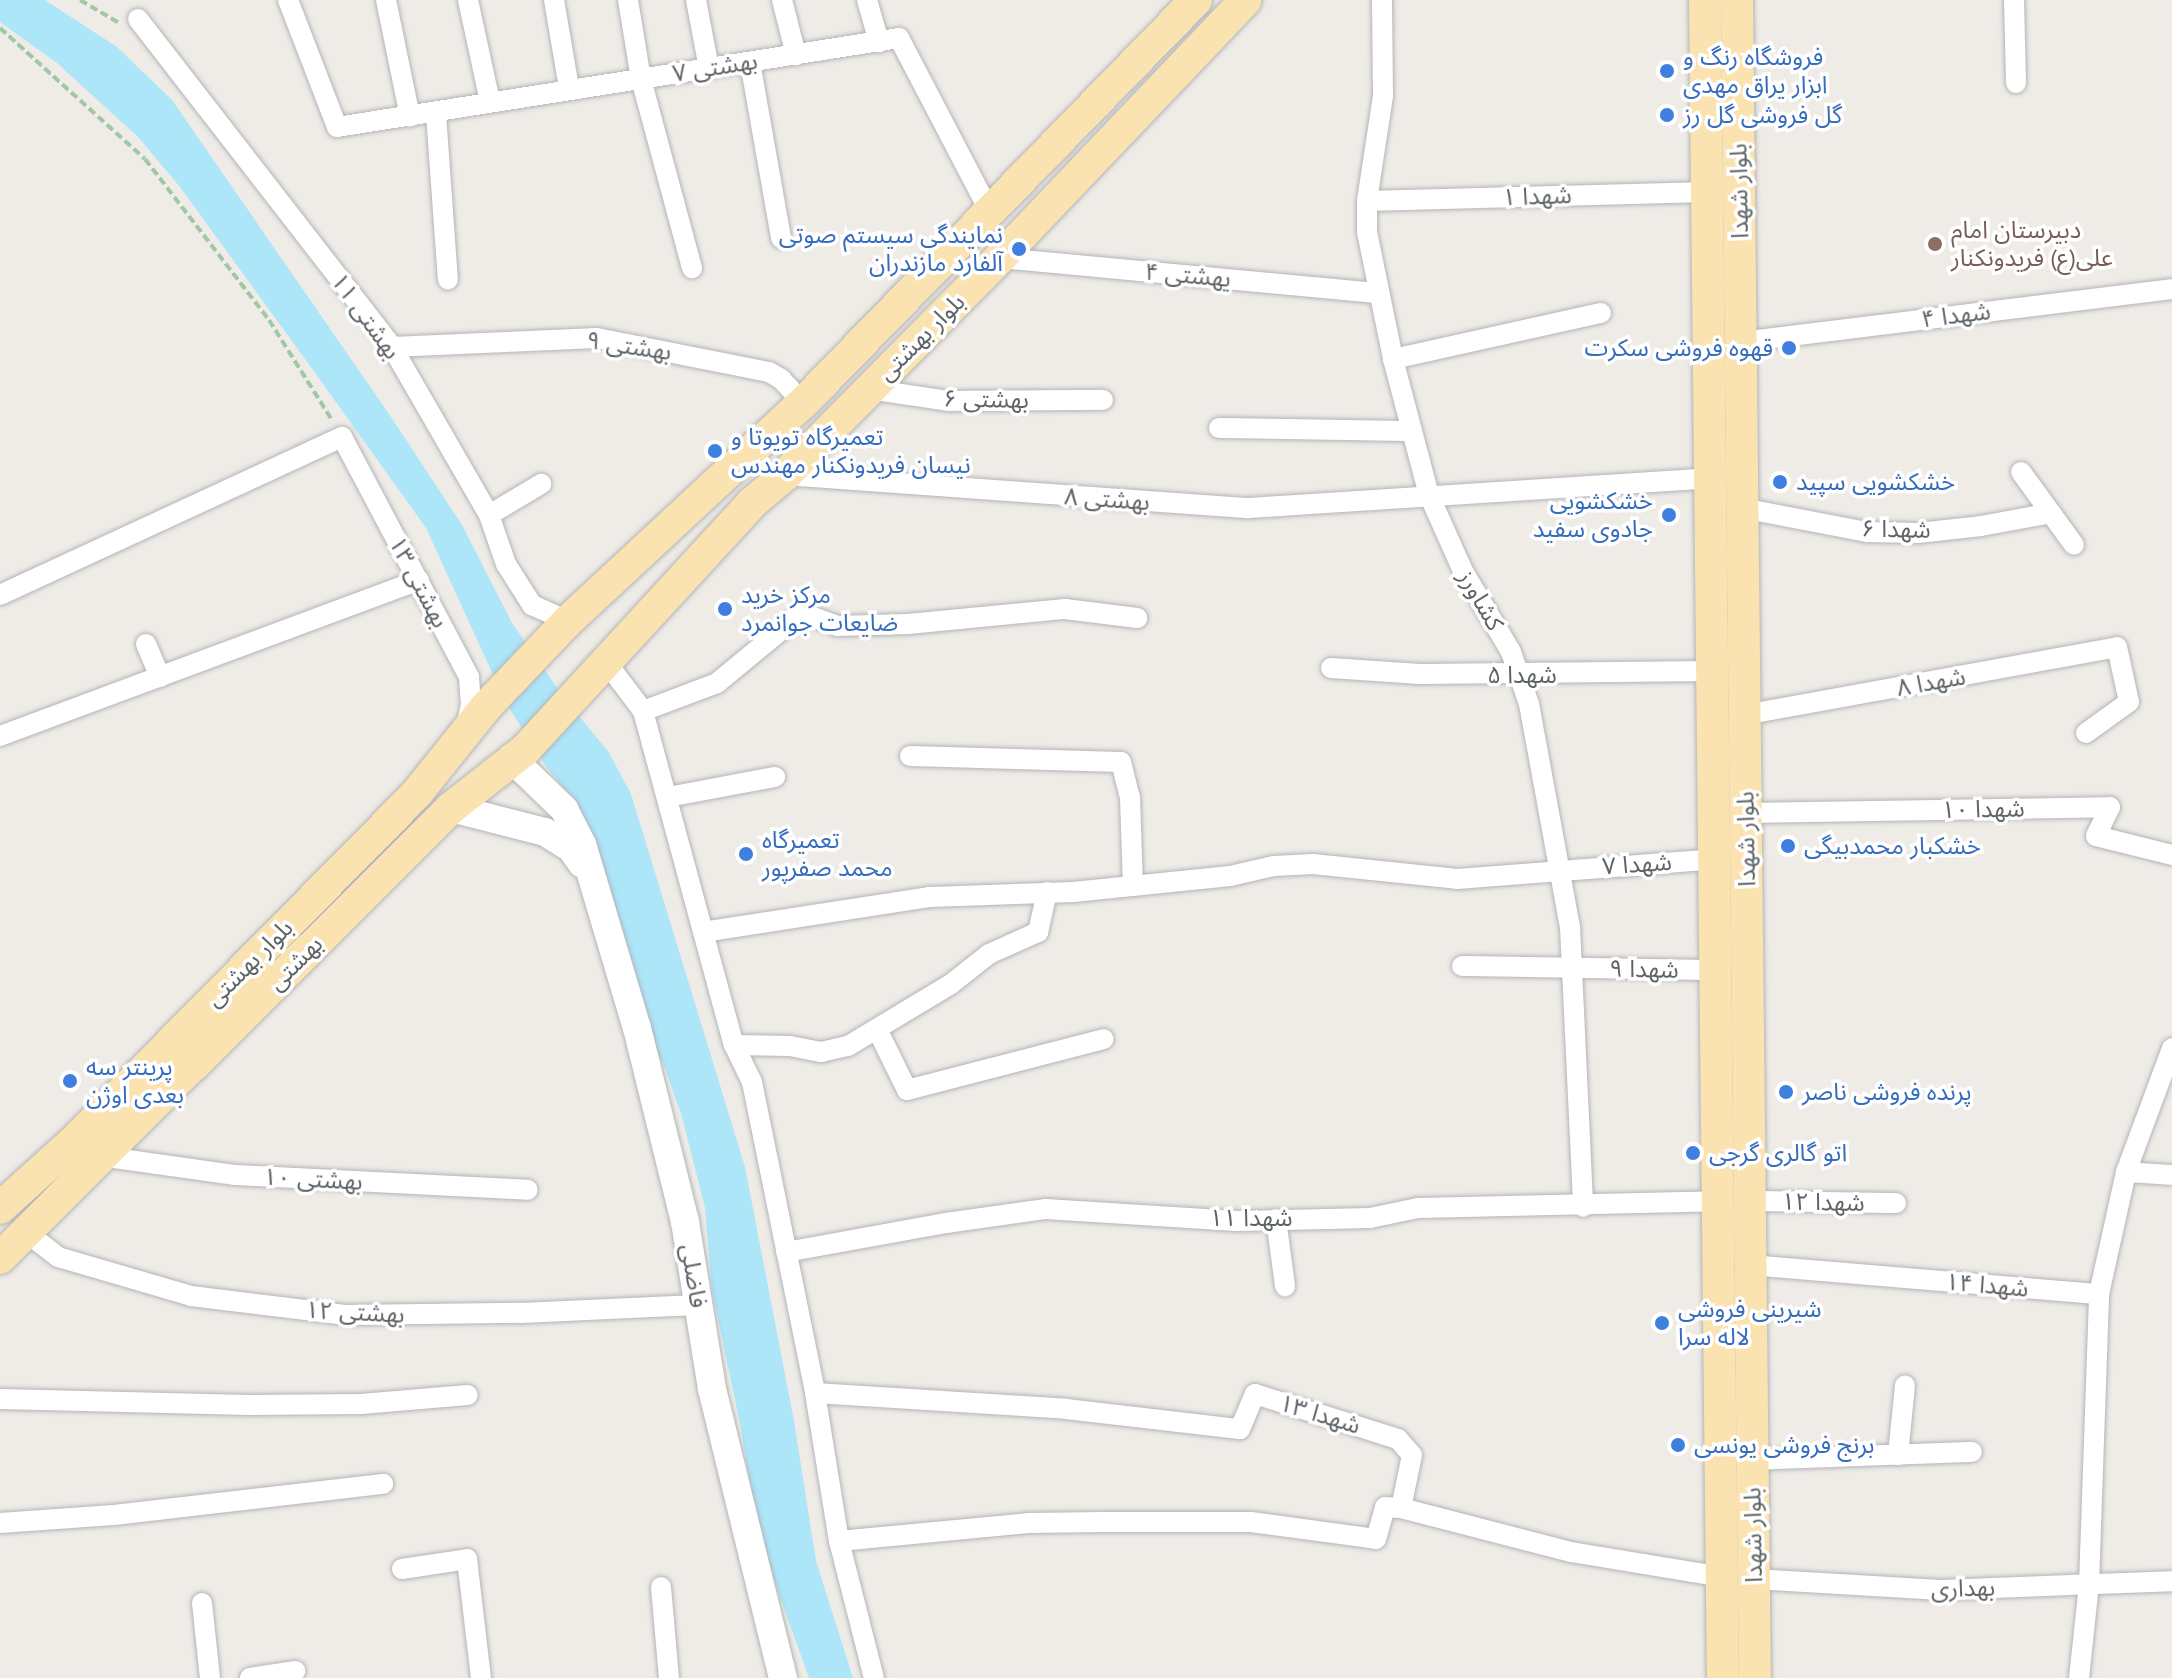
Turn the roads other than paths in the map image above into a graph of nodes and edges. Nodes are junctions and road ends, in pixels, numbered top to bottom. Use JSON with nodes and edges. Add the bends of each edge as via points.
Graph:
{"nodes":[{"id":1,"x":288,"y":0,"type":"edge"},
{"id":2,"x":386,"y":0,"type":"edge"},
{"id":3,"x":468,"y":0,"type":"edge"},
{"id":4,"x":554,"y":0,"type":"edge"},
{"id":5,"x":628,"y":0,"type":"edge"},
{"id":6,"x":696,"y":0,"type":"edge"},
{"id":7,"x":782,"y":0,"type":"edge"},
{"id":8,"x":867,"y":0,"type":"edge"},
{"id":9,"x":1196,"y":0,"type":"edge"},
{"id":10,"x":1246,"y":0,"type":"edge"},
{"id":11,"x":1382,"y":0,"type":"edge"},
{"id":12,"x":1705,"y":0,"type":"edge"},
{"id":13,"x":1737,"y":0,"type":"edge"},
{"id":14,"x":2014,"y":0,"type":"edge"},
{"id":15,"x":138,"y":19,"type":"dead end"},
{"id":16,"x":879,"y":42,"type":"junction"},
{"id":17,"x":796,"y":55,"type":"junction"},
{"id":18,"x":750,"y":62,"type":"junction"},
{"id":19,"x":709,"y":68,"type":"junction"},
{"id":20,"x":641,"y":79,"type":"junction"},
{"id":21,"x":2016,"y":83,"type":"dead end"},
{"id":22,"x":569,"y":88,"type":"junction"},
{"id":23,"x":490,"y":102,"type":"junction"},
{"id":24,"x":436,"y":114,"type":"junction"},
{"id":25,"x":410,"y":117,"type":"junction"},
{"id":26,"x":1707,"y":192,"type":"junction"},
{"id":27,"x":1367,"y":201,"type":"junction"},
{"id":28,"x":990,"y":212,"type":"junction"},
{"id":29,"x":781,"y":238,"type":"dead end"},
{"id":30,"x":1000,"y":258,"type":"junction"},
{"id":31,"x":692,"y":268,"type":"dead end"},
{"id":32,"x":448,"y":280,"type":"dead end"},
{"id":33,"x":2172,"y":289,"type":"edge"},
{"id":34,"x":1377,"y":293,"type":"junction"},
{"id":35,"x":1601,"y":313,"type":"dead end"},
{"id":36,"x":1741,"y":342,"type":"junction"},
{"id":37,"x":392,"y":347,"type":"junction"},
{"id":38,"x":1393,"y":359,"type":"junction"},
{"id":39,"x":869,"y":389,"type":"junction"},
{"id":40,"x":1103,"y":400,"type":"dead end"},
{"id":41,"x":803,"y":403,"type":"junction"},
{"id":42,"x":1219,"y":428,"type":"dead end"},
{"id":43,"x":1411,"y":431,"type":"junction"},
{"id":44,"x":2021,"y":472,"type":"dead end"},
{"id":45,"x":785,"y":475,"type":"junction"},
{"id":46,"x":1710,"y":478,"type":"junction"},
{"id":47,"x":724,"y":480,"type":"junction"},
{"id":48,"x":541,"y":484,"type":"dead end"},
{"id":49,"x":1429,"y":495,"type":"junction"},
{"id":50,"x":752,"y":503,"type":"junction"},
{"id":51,"x":694,"y":507,"type":"junction"},
{"id":52,"x":1742,"y":508,"type":"junction"},
{"id":53,"x":2051,"y":513,"type":"junction"},
{"id":54,"x":489,"y":515,"type":"junction"},
{"id":55,"x":721,"y":538,"type":"junction"},
{"id":56,"x":2074,"y":545,"type":"dead end"},
{"id":57,"x":419,"y":580,"type":"junction"},
{"id":58,"x":0,"y":595,"type":"edge"},
{"id":59,"x":1137,"y":618,"type":"dead end"},
{"id":60,"x":562,"y":627,"type":"junction"},
{"id":61,"x":146,"y":644,"type":"dead end"},
{"id":62,"x":600,"y":667,"type":"junction"},
{"id":63,"x":1331,"y":668,"type":"dead end"},
{"id":64,"x":1712,"y":671,"type":"junction"},
{"id":65,"x":1519,"y":675,"type":"junction"},
{"id":66,"x":160,"y":677,"type":"junction"},
{"id":67,"x":643,"y":711,"type":"junction"},
{"id":68,"x":1744,"y":715,"type":"junction"},
{"id":69,"x":2086,"y":733,"type":"dead end"},
{"id":70,"x":464,"y":734,"type":"junction"},
{"id":71,"x":0,"y":736,"type":"edge"},
{"id":72,"x":518,"y":754,"type":"junction"},
{"id":73,"x":910,"y":756,"type":"dead end"},
{"id":74,"x":775,"y":777,"type":"dead end"},
{"id":75,"x":668,"y":797,"type":"junction"},
{"id":76,"x":451,"y":808,"type":"junction"},
{"id":77,"x":1746,"y":813,"type":"junction"},
{"id":78,"x":2172,"y":855,"type":"edge"},
{"id":79,"x":1714,"y":859,"type":"junction"},
{"id":80,"x":1560,"y":869,"type":"junction"},
{"id":81,"x":592,"y":878,"type":"junction"},
{"id":82,"x":1133,"y":886,"type":"junction"},
{"id":83,"x":1047,"y":892,"type":"junction"},
{"id":84,"x":703,"y":932,"type":"junction"},
{"id":85,"x":1462,"y":966,"type":"dead end"},
{"id":86,"x":1572,"y":968,"type":"junction"},
{"id":87,"x":1715,"y":970,"type":"junction"},
{"id":88,"x":877,"y":1029,"type":"junction"},
{"id":89,"x":1104,"y":1039,"type":"dead end"},
{"id":90,"x":734,"y":1045,"type":"junction"},
{"id":91,"x":2172,"y":1048,"type":"edge"},
{"id":92,"x":100,"y":1156,"type":"junction"},
{"id":93,"x":2126,"y":1172,"type":"junction"},
{"id":94,"x":2172,"y":1175,"type":"edge"},
{"id":95,"x":528,"y":1190,"type":"dead end"},
{"id":96,"x":1718,"y":1201,"type":"junction"},
{"id":97,"x":1749,"y":1201,"type":"junction"},
{"id":98,"x":1896,"y":1203,"type":"dead end"},
{"id":99,"x":1583,"y":1207,"type":"junction"},
{"id":100,"x":0,"y":1208,"type":"edge"},
{"id":101,"x":1276,"y":1219,"type":"junction"},
{"id":102,"x":26,"y":1232,"type":"junction"},
{"id":103,"x":786,"y":1252,"type":"junction"},
{"id":104,"x":0,"y":1258,"type":"edge"},
{"id":105,"x":1751,"y":1265,"type":"junction"},
{"id":106,"x":1285,"y":1286,"type":"dead end"},
{"id":107,"x":2099,"y":1294,"type":"junction"},
{"id":108,"x":699,"y":1305,"type":"junction"},
{"id":109,"x":1905,"y":1385,"type":"dead end"},
{"id":110,"x":815,"y":1393,"type":"junction"},
{"id":111,"x":468,"y":1395,"type":"dead end"},
{"id":112,"x":0,"y":1399,"type":"edge"},
{"id":113,"x":1972,"y":1452,"type":"dead end"},
{"id":114,"x":1898,"y":1455,"type":"junction"},
{"id":115,"x":1752,"y":1460,"type":"junction"},
{"id":116,"x":383,"y":1484,"type":"dead end"},
{"id":117,"x":1401,"y":1508,"type":"junction"},
{"id":118,"x":0,"y":1523,"type":"edge"},
{"id":119,"x":839,"y":1541,"type":"junction"},
{"id":120,"x":402,"y":1569,"type":"dead end"},
{"id":121,"x":1738,"y":1578,"type":"junction"},
{"id":122,"x":2172,"y":1581,"type":"edge"},
{"id":123,"x":2089,"y":1584,"type":"junction"},
{"id":124,"x":661,"y":1587,"type":"dead end"},
{"id":125,"x":202,"y":1603,"type":"dead end"},
{"id":126,"x":295,"y":1671,"type":"dead end"},
{"id":127,"x":210,"y":1678,"type":"edge"},
{"id":128,"x":250,"y":1678,"type":"edge"},
{"id":129,"x":481,"y":1678,"type":"edge"},
{"id":130,"x":669,"y":1678,"type":"edge"},
{"id":131,"x":783,"y":1678,"type":"edge"},
{"id":132,"x":874,"y":1678,"type":"edge"},
{"id":133,"x":1723,"y":1678,"type":"edge"},
{"id":134,"x":1755,"y":1678,"type":"edge"},
{"id":135,"x":2079,"y":1678,"type":"edge"}],
"edges":[{"from":1,"to":25,"type":"street","name":"بهشتی ۷","via":[[337,127]]},
{"from":2,"to":25,"type":"street"},
{"from":3,"to":23,"type":"street"},
{"from":4,"to":22,"type":"street"},
{"from":5,"to":20,"type":"street"},
{"from":6,"to":19,"type":"street"},
{"from":7,"to":17,"type":"street"},
{"from":8,"to":16,"type":"street"},
{"from":9,"to":28,"type":"main road","name":"بلوار بهشتی"},
{"from":10,"to":30,"type":"main road","name":"بلوار بهشتی"},
{"from":11,"to":27,"type":"street","name":"کشاورز","via":[[1383,96]]},
{"from":12,"to":26,"type":"main road","name":"بلوار شهدا"},
{"from":13,"to":36,"type":"main road","name":"بلوار شهدا"},
{"from":14,"to":21,"type":"street"},
{"from":15,"to":37,"type":"street","name":"بهشتی ۱۱"},
{"from":16,"to":17,"type":"street","name":"بهشتی ۷"},
{"from":16,"to":28,"type":"street","via":[[899,38]]},
{"from":17,"to":18,"type":"street","name":"بهشتی ۷"},
{"from":18,"to":19,"type":"street","name":"بهشتی ۷"},
{"from":18,"to":29,"type":"street"},
{"from":19,"to":20,"type":"street","name":"بهشتی ۷"},
{"from":20,"to":22,"type":"street","name":"بهشتی ۷"},
{"from":20,"to":31,"type":"street"},
{"from":22,"to":23,"type":"street","name":"بهشتی ۷"},
{"from":23,"to":24,"type":"street","name":"بهشتی ۷"},
{"from":24,"to":25,"type":"street","name":"بهشتی ۷"},
{"from":24,"to":32,"type":"street"},
{"from":26,"to":27,"type":"street","name":"شهدا ۱"},
{"from":26,"to":46,"type":"main road","name":"بلوار شهدا"},
{"from":27,"to":34,"type":"street","name":"کشاورز"},
{"from":28,"to":41,"type":"main road","name":"بلوار بهشتی"},
{"from":30,"to":34,"type":"street","name":"یهشتی ۴"},
{"from":30,"to":39,"type":"main road","name":"بلوار بهشتی"},
{"from":33,"to":36,"type":"street","name":"شهدا ۴"},
{"from":34,"to":38,"type":"street","name":"کشاورز"},
{"from":35,"to":38,"type":"street"},
{"from":36,"to":52,"type":"main road","name":"بلوار شهدا"},
{"from":37,"to":41,"type":"street","name":"بهشتی ۹","via":[[597,338],[769,372]]},
{"from":37,"to":54,"type":"street","name":"بهشتی ۱۱"},
{"from":38,"to":43,"type":"street","name":"کشاورز"},
{"from":39,"to":40,"type":"street","name":"بهشتی ۶","via":[[948,401]]},
{"from":39,"to":45,"type":"main road","name":"بلوار بهشتی"},
{"from":41,"to":47,"type":"main road","name":"بلوار بهشتی"},
{"from":42,"to":43,"type":"street"},
{"from":43,"to":49,"type":"street","name":"کشاورز"},
{"from":44,"to":53,"type":"street"},
{"from":45,"to":49,"type":"street","name":"بهشتی ۸","via":[[1249,508]]},
{"from":45,"to":50,"type":"main road","name":"بلوار بهشتی"},
{"from":46,"to":49,"type":"street","name":"بهشتی ۸"},
{"from":46,"to":64,"type":"main road","name":"بلوار شهدا"},
{"from":47,"to":50,"type":"main road"},
{"from":47,"to":51,"type":"main road","name":"بلوار بهشتی"},
{"from":48,"to":54,"type":"street"},
{"from":49,"to":65,"type":"street","name":"کشاورز"},
{"from":50,"to":55,"type":"main road","name":"بلوار بهشتی"},
{"from":51,"to":55,"type":"main road"},
{"from":51,"to":60,"type":"main road","name":"بلوار بهشتی"},
{"from":52,"to":53,"type":"street","name":"شهدا ۶","via":[[1867,532],[1918,533]]},
{"from":52,"to":68,"type":"main road","name":"بلوار شهدا"},
{"from":53,"to":56,"type":"street"},
{"from":54,"to":60,"type":"street","name":"بهشتی ۱۱","via":[[506,564],[532,605]]},
{"from":55,"to":62,"type":"main road","name":"بلوار بهشتی"},
{"from":57,"to":58,"type":"street","name":"بهشتی ۱۳","via":[[342,437]]},
{"from":57,"to":66,"type":"street"},
{"from":57,"to":70,"type":"street","name":"بهشتی ۱۳","via":[[469,677],[471,705]]},
{"from":59,"to":67,"type":"street","via":[[1065,609],[837,626],[802,613],[717,683]]},
{"from":60,"to":70,"type":"main road","name":"بلوار بهشتی"},
{"from":61,"to":66,"type":"street"},
{"from":62,"to":67,"type":"street"},
{"from":62,"to":72,"type":"main road","name":"بهشتی"},
{"from":63,"to":65,"type":"street","name":"شهدا ۵"},
{"from":64,"to":65,"type":"street","name":"شهدا ۵"},
{"from":64,"to":79,"type":"main road","name":"بلوار شهدا"},
{"from":65,"to":80,"type":"street","name":"کشاورز"},
{"from":66,"to":71,"type":"street"},
{"from":67,"to":75,"type":"street"},
{"from":68,"to":69,"type":"street","name":"شهدا ۸","via":[[2117,647],[2129,702]]},
{"from":68,"to":77,"type":"main road","name":"بلوار شهدا"},
{"from":70,"to":100,"type":"main road","name":"بلوار بهشتی","via":[[417,793],[73,1142]]},
{"from":72,"to":76,"type":"main road","name":"بهشتی"},
{"from":72,"to":81,"type":"main road","name":"فاضلی","via":[[564,809]]},
{"from":73,"to":82,"type":"street","via":[[1121,762],[1130,797]]},
{"from":74,"to":75,"type":"street"},
{"from":75,"to":84,"type":"street"},
{"from":76,"to":81,"type":"main road","name":"فاضلی","via":[[545,832],[571,848]]},
{"from":76,"to":92,"type":"main road","name":"بهشتی"},
{"from":77,"to":78,"type":"street","name":"شهدا ۱۰","via":[[2110,807],[2096,836]]},
{"from":77,"to":97,"type":"main road","name":"بلوار شهدا"},
{"from":79,"to":80,"type":"street","name":"شهدا ۷"},
{"from":79,"to":87,"type":"main road","name":"بلوار شهدا"},
{"from":80,"to":82,"type":"street","name":"شهدا ۷","via":[[1457,879],[1313,864]]},
{"from":80,"to":86,"type":"street","name":"کشاورز"},
{"from":81,"to":108,"type":"main road","name":"فاضلی","via":[[641,1043],[685,1222]]},
{"from":82,"to":83,"type":"street","name":"شهدا ۷"},
{"from":83,"to":84,"type":"street","name":"شهدا ۷","via":[[930,897]]},
{"from":83,"to":88,"type":"street","via":[[1038,932],[989,954]]},
{"from":84,"to":90,"type":"street"},
{"from":85,"to":86,"type":"street","name":"شهدا ۹"},
{"from":86,"to":87,"type":"street","name":"شهدا ۹"},
{"from":86,"to":99,"type":"street","name":"کشاورز"},
{"from":87,"to":96,"type":"main road","name":"بلوار شهدا"},
{"from":88,"to":89,"type":"street","via":[[907,1090]]},
{"from":88,"to":90,"type":"street","via":[[848,1046],[821,1052]]},
{"from":90,"to":103,"type":"street","via":[[752,1082]]},
{"from":91,"to":93,"type":"street"},
{"from":92,"to":95,"type":"street","name":"بهشتی ۱۰","via":[[236,1175]]},
{"from":92,"to":102,"type":"main road","name":"بهشتی"},
{"from":93,"to":94,"type":"street"},
{"from":93,"to":107,"type":"street"},
{"from":96,"to":99,"type":"street","name":"شهدا ۱۱"},
{"from":96,"to":121,"type":"main road","name":"بلوار شهدا"},
{"from":97,"to":98,"type":"street","name":"شهدا ۱۲"},
{"from":97,"to":105,"type":"main road","name":"بلوار شهدا"},
{"from":99,"to":101,"type":"street","name":"شهدا ۱۱","via":[[1418,1208],[1370,1218]]},
{"from":101,"to":103,"type":"street","name":"شهدا ۱۱","via":[[1046,1209]]},
{"from":101,"to":106,"type":"street"},
{"from":102,"to":104,"type":"main road","name":"بهشتی"},
{"from":102,"to":108,"type":"street","name":"بهشتی ۱۲","via":[[58,1257],[191,1296],[345,1315]]},
{"from":103,"to":110,"type":"street"},
{"from":105,"to":107,"type":"street","name":"شهدا ۱۴"},
{"from":105,"to":115,"type":"main road","name":"بلوار شهدا"},
{"from":107,"to":123,"type":"street"},
{"from":108,"to":131,"type":"main road","name":"فاضلی","via":[[712,1389]]},
{"from":109,"to":114,"type":"street"},
{"from":110,"to":117,"type":"street","name":"شهدا ۱۳","via":[[1066,1409],[1240,1429],[1255,1394],[1398,1439],[1412,1455]]},
{"from":110,"to":119,"type":"street"},
{"from":111,"to":112,"type":"street","via":[[361,1404],[249,1405]]},
{"from":113,"to":114,"type":"street"},
{"from":114,"to":115,"type":"street"},
{"from":115,"to":121,"type":"main road","name":"بلوار شهدا"},
{"from":116,"to":118,"type":"street"},
{"from":117,"to":119,"type":"street","via":[[1385,1507],[1376,1539],[1251,1522],[1105,1522],[1028,1523]]},
{"from":117,"to":121,"type":"street","via":[[1571,1552]]},
{"from":119,"to":132,"type":"street"},
{"from":120,"to":129,"type":"street","via":[[467,1559]]},
{"from":121,"to":123,"type":"street","name":"بهداری","via":[[1941,1590]]},
{"from":121,"to":133,"type":"main road","name":"بلوار شهدا"},
{"from":121,"to":134,"type":"main road","name":"بلوار شهدا"},
{"from":122,"to":123,"type":"street","name":"بهداری"},
{"from":123,"to":135,"type":"street"},
{"from":124,"to":130,"type":"street"},
{"from":125,"to":127,"type":"street"},
{"from":126,"to":128,"type":"street"}]}
